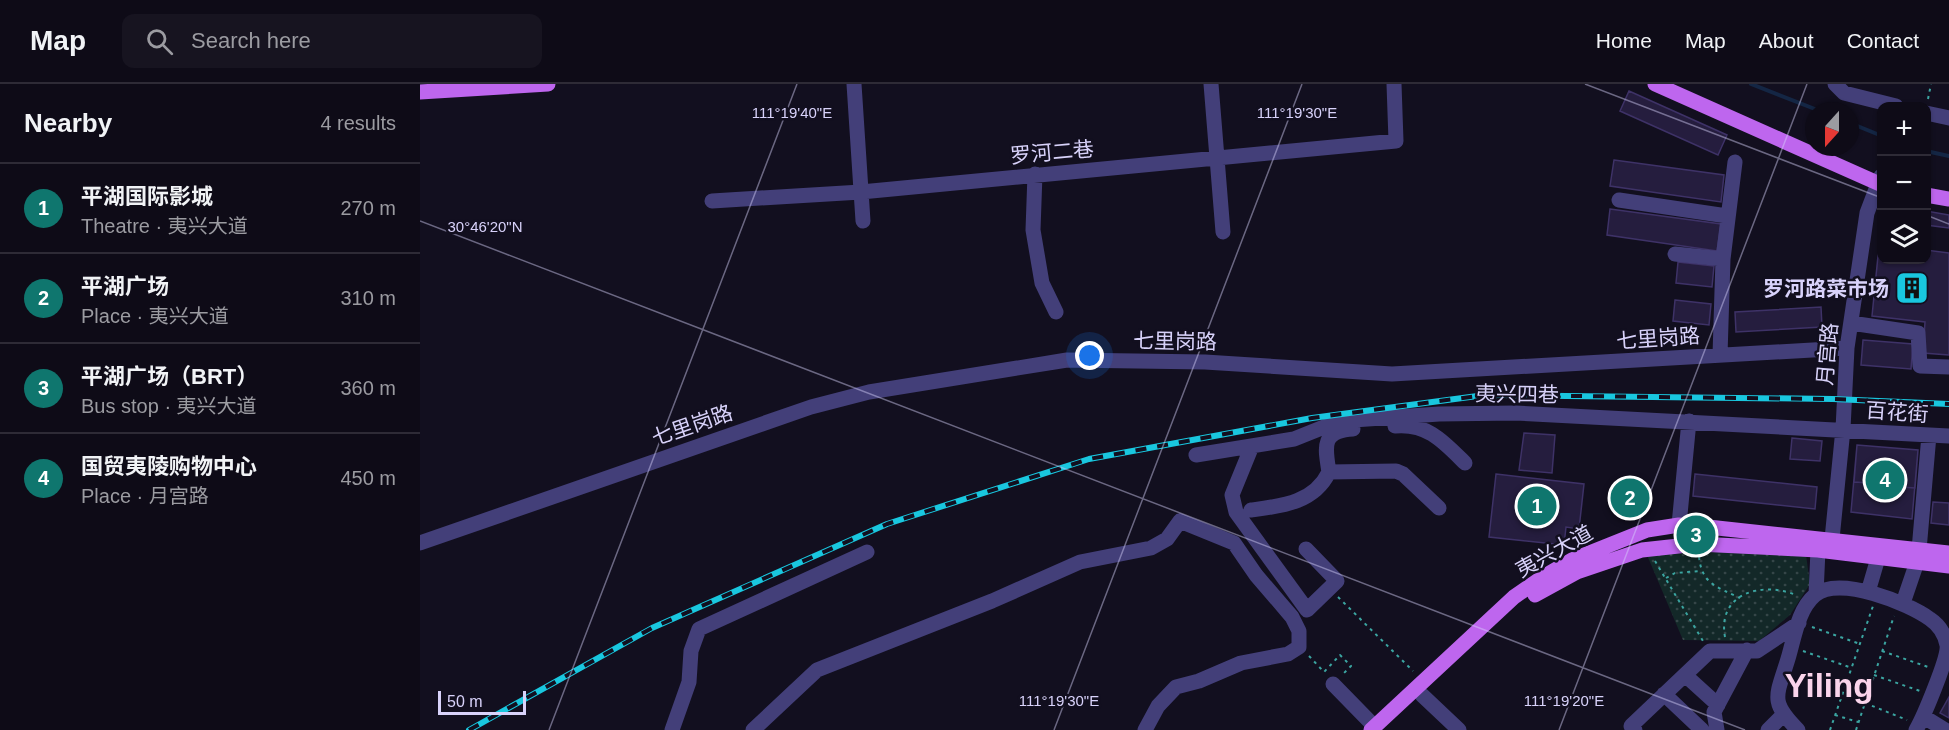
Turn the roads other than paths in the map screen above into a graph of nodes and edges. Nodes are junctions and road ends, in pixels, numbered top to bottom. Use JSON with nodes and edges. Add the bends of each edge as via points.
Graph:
{"nodes":[{"id":1,"x":548,"y":84,"type":"edge"},
{"id":2,"x":854,"y":84,"type":"edge"},
{"id":3,"x":1211,"y":84,"type":"edge"},
{"id":4,"x":1394,"y":84,"type":"edge"},
{"id":5,"x":1655,"y":84,"type":"edge"},
{"id":6,"x":1677,"y":84,"type":"edge"},
{"id":7,"x":1835,"y":84,"type":"edge"},
{"id":8,"x":420,"y":92,"type":"edge"},
{"id":9,"x":1880,"y":102,"type":"edge"},
{"id":10,"x":1931,"y":114,"type":"edge"},
{"id":11,"x":1949,"y":118,"type":"edge"},
{"id":12,"x":1805,"y":141,"type":"edge"},
{"id":13,"x":1835,"y":156,"type":"edge"},
{"id":14,"x":1217,"y":159,"type":"junction"},
{"id":15,"x":1735,"y":162,"type":"dead end"},
{"id":16,"x":1035,"y":174,"type":"junction"},
{"id":17,"x":1877,"y":179,"type":"edge"},
{"id":18,"x":1877,"y":179,"type":"edge"},
{"id":19,"x":1931,"y":186,"type":"edge"},
{"id":20,"x":1949,"y":189,"type":"edge"},
{"id":21,"x":1877,"y":190,"type":"edge"},
{"id":22,"x":861,"y":192,"type":"junction"},
{"id":23,"x":1931,"y":196,"type":"edge"},
{"id":24,"x":1619,"y":200,"type":"dead end"},
{"id":25,"x":1949,"y":200,"type":"edge"},
{"id":26,"x":712,"y":201,"type":"dead end"},
{"id":27,"x":1727,"y":216,"type":"junction"},
{"id":28,"x":862,"y":221,"type":"dead end"},
{"id":29,"x":1223,"y":232,"type":"dead end"},
{"id":30,"x":1675,"y":254,"type":"dead end"},
{"id":31,"x":1723,"y":259,"type":"junction"},
{"id":32,"x":1056,"y":312,"type":"dead end"},
{"id":33,"x":1851,"y":323,"type":"junction"},
{"id":34,"x":1847,"y":348,"type":"junction"},
{"id":35,"x":1720,"y":355,"type":"junction"},
{"id":36,"x":1949,"y":367,"type":"edge"},
{"id":37,"x":1438,"y":414,"type":"junction"},
{"id":38,"x":1689,"y":421,"type":"junction"},
{"id":39,"x":1843,"y":429,"type":"junction"},
{"id":40,"x":1430,"y":431,"type":"junction"},
{"id":41,"x":1929,"y":435,"type":"junction"},
{"id":42,"x":1949,"y":436,"type":"edge"},
{"id":43,"x":1252,"y":446,"type":"junction"},
{"id":44,"x":1196,"y":455,"type":"dead end"},
{"id":45,"x":1465,"y":463,"type":"dead end"},
{"id":46,"x":1329,"y":472,"type":"junction"},
{"id":47,"x":1438,"y":508,"type":"dead end"},
{"id":48,"x":1251,"y":510,"type":"dead end"},
{"id":49,"x":1679,"y":525,"type":"junction"},
{"id":50,"x":1832,"y":539,"type":"junction"},
{"id":51,"x":420,"y":543,"type":"edge"},
{"id":52,"x":1306,"y":549,"type":"dead end"},
{"id":53,"x":1818,"y":550,"type":"junction"},
{"id":54,"x":867,"y":552,"type":"dead end"},
{"id":55,"x":1949,"y":553,"type":"edge"},
{"id":56,"x":1918,"y":556,"type":"junction"},
{"id":57,"x":1878,"y":558,"type":"junction"},
{"id":58,"x":1949,"y":566,"type":"edge"},
{"id":59,"x":1873,"y":593,"type":"junction"},
{"id":60,"x":1813,"y":597,"type":"junction"},
{"id":61,"x":1901,"y":603,"type":"junction"},
{"id":62,"x":1799,"y":623,"type":"junction"},
{"id":63,"x":1747,"y":650,"type":"junction"},
{"id":64,"x":1685,"y":675,"type":"junction"},
{"id":65,"x":1333,"y":684,"type":"road end"},
{"id":66,"x":1423,"y":688,"type":"junction"},
{"id":67,"x":1664,"y":694,"type":"junction"},
{"id":68,"x":1718,"y":705,"type":"junction"},
{"id":69,"x":1783,"y":715,"type":"junction"},
{"id":70,"x":1920,"y":724,"type":"edge"},
{"id":71,"x":1377,"y":729,"type":"edge"},
{"id":72,"x":672,"y":730,"type":"edge"},
{"id":73,"x":753,"y":730,"type":"edge"},
{"id":74,"x":1145,"y":730,"type":"edge"},
{"id":75,"x":1459,"y":730,"type":"edge"},
{"id":76,"x":1635,"y":730,"type":"edge"},
{"id":77,"x":1702,"y":730,"type":"edge"},
{"id":78,"x":1718,"y":730,"type":"edge"},
{"id":79,"x":1768,"y":730,"type":"edge"},
{"id":80,"x":1798,"y":730,"type":"edge"},
{"id":81,"x":1946,"y":730,"type":"edge"}],
"edges":[{"from":1,"to":8,"type":"main road"},
{"from":2,"to":22,"type":"street"},
{"from":3,"to":14,"type":"street"},
{"from":4,"to":14,"type":"street","name":"罗河二巷","via":[[1396,141]]},
{"from":5,"to":17,"type":"main road"},
{"from":6,"to":12,"type":"main road"},
{"from":7,"to":9,"type":"street","via":[[1844,93]]},
{"from":10,"to":11,"type":"street"},
{"from":13,"to":18,"type":"main road"},
{"from":14,"to":16,"type":"street","name":"罗河二巷"},
{"from":14,"to":29,"type":"street"},
{"from":15,"to":27,"type":"street"},
{"from":16,"to":22,"type":"street","name":"罗河二巷"},
{"from":16,"to":32,"type":"street","via":[[1033,230],[1042,283]]},
{"from":19,"to":20,"type":"main road"},
{"from":21,"to":33,"type":"street","name":"月宫路","via":[[1867,213]]},
{"from":22,"to":26,"type":"street","name":"罗河二巷"},
{"from":22,"to":28,"type":"street"},
{"from":23,"to":25,"type":"main road"},
{"from":24,"to":27,"type":"street"},
{"from":27,"to":31,"type":"street"},
{"from":30,"to":31,"type":"street"},
{"from":31,"to":35,"type":"street"},
{"from":33,"to":34,"type":"street","name":"月宫路"},
{"from":33,"to":36,"type":"street","via":[[1918,333],[1920,366]]},
{"from":34,"to":35,"type":"street","name":"七里岗路"},
{"from":34,"to":39,"type":"street","name":"月宫路"},
{"from":35,"to":51,"type":"street","name":"七里岗路","via":[[1392,374],[1205,362],[1067,360],[869,392],[811,407]]},
{"from":37,"to":38,"type":"street","name":"夷兴四巷","via":[[1515,413]]},
{"from":37,"to":40,"type":"street"},
{"from":37,"to":43,"type":"street","name":"夷兴四巷","via":[[1339,421],[1294,439]]},
{"from":38,"to":39,"type":"street","name":"夷兴四巷"},
{"from":38,"to":49,"type":"street"},
{"from":39,"to":41,"type":"street","name":"百花街"},
{"from":39,"to":50,"type":"street","name":"月宫路"},
{"from":40,"to":45,"type":"street"},
{"from":40,"to":46,"type":"street","via":[[1404,425],[1341,430],[1326,444]]},
{"from":41,"to":42,"type":"street","name":"百花街"},
{"from":41,"to":56,"type":"street"},
{"from":43,"to":44,"type":"street","name":"夷兴四巷"},
{"from":43,"to":52,"type":"street","via":[[1232,495],[1236,512],[1307,610],[1337,581]]},
{"from":46,"to":47,"type":"street","via":[[1396,471]]},
{"from":46,"to":48,"type":"street","via":[[1307,497],[1289,505]]},
{"from":49,"to":50,"type":"main road","name":"夷兴大道"},
{"from":49,"to":66,"type":"main road","name":"夷兴大道","via":[[1647,530],[1609,544],[1543,578],[1514,597]]},
{"from":50,"to":56,"type":"main road","name":"夷兴大道"},
{"from":53,"to":57,"type":"main road","name":"夷兴大道"},
{"from":53,"to":60,"type":"street"},
{"from":53,"to":66,"type":"main road","name":"夷兴大道","via":[[1697,543],[1642,550],[1577,572],[1520,604]]},
{"from":54,"to":72,"type":"street","via":[[699,629],[691,651],[689,682]]},
{"from":55,"to":56,"type":"main road","name":"夷兴大道"},
{"from":56,"to":57,"type":"main road","name":"夷兴大道"},
{"from":56,"to":58,"type":"main road","name":"夷兴大道"},
{"from":56,"to":61,"type":"street"},
{"from":57,"to":59,"type":"street"},
{"from":59,"to":60,"type":"street","via":[[1834,589]]},
{"from":59,"to":61,"type":"street"},
{"from":60,"to":62,"type":"street","via":[[1804,607]]},
{"from":61,"to":70,"type":"street","via":[[1932,620],[1948,648]]},
{"from":62,"to":63,"type":"street","via":[[1756,651]]},
{"from":62,"to":69,"type":"street","via":[[1776,697]]},
{"from":63,"to":64,"type":"street","via":[[1710,651]]},
{"from":63,"to":68,"type":"street"},
{"from":64,"to":67,"type":"street"},
{"from":64,"to":68,"type":"street"},
{"from":65,"to":71,"type":"street"},
{"from":66,"to":71,"type":"main road","name":"夷兴大道"},
{"from":66,"to":75,"type":"street"},
{"from":67,"to":76,"type":"street","via":[[1631,726]]},
{"from":67,"to":77,"type":"street"},
{"from":68,"to":78,"type":"street","via":[[1714,712]]},
{"from":69,"to":79,"type":"street"},
{"from":69,"to":80,"type":"street"},
{"from":70,"to":81,"type":"street"},
{"from":73,"to":74,"type":"street","via":[[817,670],[1080,562],[1151,548],[1167,539],[1180,521],[1234,543],[1292,617],[1299,631],[1299,647],[1288,654],[1241,663],[1176,687],[1158,706]]}]}
